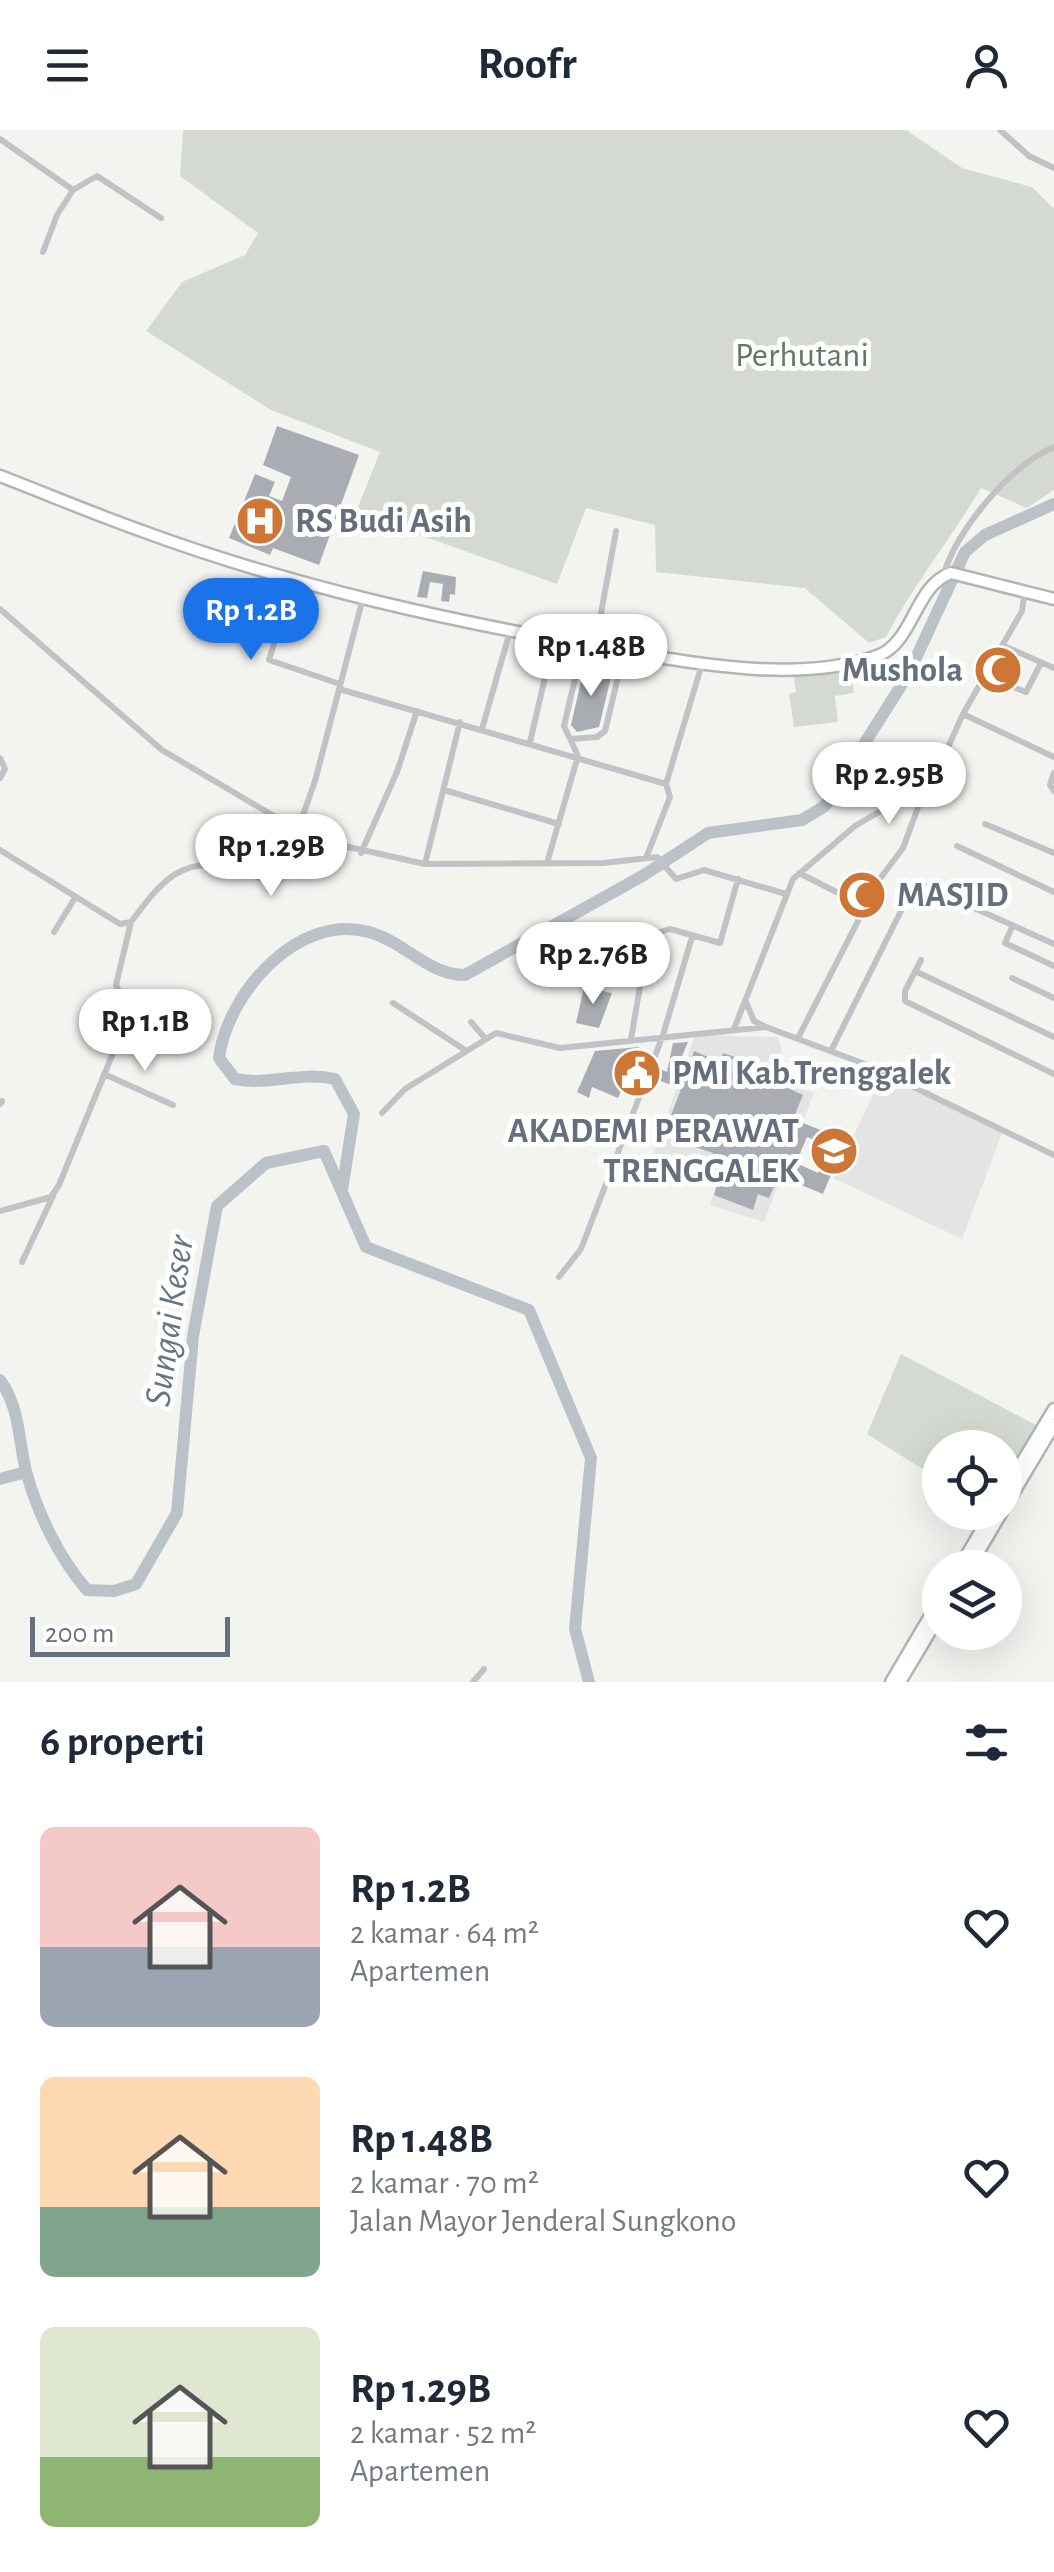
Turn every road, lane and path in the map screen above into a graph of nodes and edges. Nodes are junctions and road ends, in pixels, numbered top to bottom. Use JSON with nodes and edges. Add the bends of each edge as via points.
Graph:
{"nodes":[{"id":1,"x":1000,"y":130,"type":"edge"},
{"id":2,"x":0,"y":139,"type":"edge"},
{"id":3,"x":1054,"y":168,"type":"edge"},
{"id":4,"x":73,"y":190,"type":"junction"},
{"id":5,"x":161,"y":218,"type":"dead end"},
{"id":6,"x":43,"y":252,"type":"dead end"},
{"id":7,"x":1054,"y":448,"type":"edge"},
{"id":8,"x":0,"y":476,"type":"edge"},
{"id":9,"x":616,"y":531,"type":"dead end"},
{"id":10,"x":948,"y":574,"type":"junction"},
{"id":11,"x":294,"y":578,"type":"junction"},
{"id":12,"x":1025,"y":590,"type":"junction"},
{"id":13,"x":364,"y":597,"type":"junction"},
{"id":14,"x":1054,"y":599,"type":"edge"},
{"id":15,"x":0,"y":609,"type":"edge"},
{"id":16,"x":510,"y":631,"type":"junction"},
{"id":17,"x":554,"y":640,"type":"junction"},
{"id":18,"x":589,"y":645,"type":"junction"},
{"id":19,"x":1004,"y":646,"type":"junction"},
{"id":20,"x":624,"y":651,"type":"junction"},
{"id":21,"x":1041,"y":663,"type":"junction"},
{"id":22,"x":702,"y":664,"type":"junction"},
{"id":23,"x":1054,"y":668,"type":"edge"},
{"id":24,"x":985,"y":676,"type":"junction"},
{"id":25,"x":340,"y":686,"type":"junction"},
{"id":26,"x":417,"y":710,"type":"junction"},
{"id":27,"x":963,"y":714,"type":"junction"},
{"id":28,"x":460,"y":722,"type":"junction"},
{"id":29,"x":482,"y":728,"type":"junction"},
{"id":30,"x":570,"y":739,"type":"junction"},
{"id":31,"x":530,"y":742,"type":"junction"},
{"id":32,"x":578,"y":756,"type":"junction"},
{"id":33,"x":1054,"y":757,"type":"edge"},
{"id":34,"x":0,"y":758,"type":"edge"},
{"id":35,"x":1054,"y":774,"type":"edge"},
{"id":36,"x":0,"y":778,"type":"edge"},
{"id":37,"x":666,"y":784,"type":"junction"},
{"id":38,"x":444,"y":790,"type":"junction"},
{"id":39,"x":1054,"y":791,"type":"edge"},
{"id":40,"x":920,"y":802,"type":"junction"},
{"id":41,"x":559,"y":824,"type":"junction"},
{"id":42,"x":986,"y":824,"type":"dead end"},
{"id":43,"x":299,"y":832,"type":"junction"},
{"id":44,"x":957,"y":846,"type":"dead end"},
{"id":45,"x":0,"y":850,"type":"edge"},
{"id":46,"x":361,"y":853,"type":"junction"},
{"id":47,"x":1054,"y":853,"type":"edge"},
{"id":48,"x":646,"y":858,"type":"junction"},
{"id":49,"x":547,"y":863,"type":"junction"},
{"id":50,"x":425,"y":864,"type":"junction"},
{"id":51,"x":799,"y":872,"type":"junction"},
{"id":52,"x":738,"y":879,"type":"junction"},
{"id":53,"x":923,"y":885,"type":"dead end"},
{"id":54,"x":1054,"y":892,"type":"edge"},
{"id":55,"x":786,"y":894,"type":"junction"},
{"id":56,"x":76,"y":898,"type":"junction"},
{"id":57,"x":905,"y":903,"type":"dead end"},
{"id":58,"x":866,"y":907,"type":"junction"},
{"id":59,"x":131,"y":922,"type":"junction"},
{"id":60,"x":1012,"y":926,"type":"junction"},
{"id":61,"x":54,"y":932,"type":"dead end"},
{"id":62,"x":692,"y":937,"type":"junction"},
{"id":63,"x":1054,"y":944,"type":"edge"},
{"id":64,"x":921,"y":960,"type":"dead end"},
{"id":65,"x":1054,"y":966,"type":"edge"},
{"id":66,"x":915,"y":971,"type":"junction"},
{"id":67,"x":1012,"y":978,"type":"dead end"},
{"id":68,"x":1054,"y":998,"type":"edge"},
{"id":69,"x":746,"y":1000,"type":"junction"},
{"id":70,"x":392,"y":1003,"type":"dead end"},
{"id":71,"x":471,"y":1022,"type":"dead end"},
{"id":72,"x":766,"y":1028,"type":"junction"},
{"id":73,"x":734,"y":1029,"type":"junction"},
{"id":74,"x":663,"y":1035,"type":"junction"},
{"id":75,"x":484,"y":1037,"type":"junction"},
{"id":76,"x":1054,"y":1037,"type":"edge"},
{"id":77,"x":798,"y":1038,"type":"junction"},
{"id":78,"x":631,"y":1039,"type":"junction"},
{"id":79,"x":465,"y":1050,"type":"junction"},
{"id":80,"x":832,"y":1051,"type":"junction"},
{"id":81,"x":104,"y":1074,"type":"junction"},
{"id":82,"x":1054,"y":1074,"type":"edge"},
{"id":83,"x":173,"y":1104,"type":"dead end"},
{"id":84,"x":382,"y":1113,"type":"dead end"},
{"id":85,"x":1054,"y":1155,"type":"edge"},
{"id":86,"x":54,"y":1194,"type":"junction"},
{"id":87,"x":0,"y":1211,"type":"edge"},
{"id":88,"x":22,"y":1262,"type":"dead end"},
{"id":89,"x":559,"y":1277,"type":"dead end"},
{"id":90,"x":1054,"y":1409,"type":"edge"},
{"id":91,"x":1054,"y":1424,"type":"edge"},
{"id":92,"x":1022,"y":1462,"type":"edge"},
{"id":93,"x":1022,"y":1478,"type":"edge"},
{"id":94,"x":922,"y":1629,"type":"edge"},
{"id":95,"x":922,"y":1645,"type":"edge"},
{"id":96,"x":484,"y":1669,"type":"dead end"},
{"id":97,"x":473,"y":1682,"type":"edge"},
{"id":98,"x":890,"y":1682,"type":"edge"},
{"id":99,"x":900,"y":1682,"type":"edge"}],
"edges":[{"from":1,"to":3,"type":"street"},
{"from":2,"to":4,"type":"street"},
{"from":4,"to":5,"type":"street","via":[[97,176]]},
{"from":4,"to":6,"type":"street"},
{"from":7,"to":10,"type":"street","via":[[1002,486],[957,542]]},
{"from":8,"to":11,"type":"highway","via":[[144,532]]},
{"from":9,"to":18,"type":"street"},
{"from":10,"to":12,"type":"highway"},
{"from":10,"to":22,"type":"highway","via":[[881,655],[805,667]]},
{"from":11,"to":13,"type":"highway"},
{"from":11,"to":25,"type":"street","via":[[269,660]]},
{"from":12,"to":14,"type":"highway"},
{"from":12,"to":19,"type":"street"},
{"from":13,"to":16,"type":"highway"},
{"from":13,"to":25,"type":"street"},
{"from":15,"to":43,"type":"street","via":[[176,761]]},
{"from":16,"to":17,"type":"highway"},
{"from":16,"to":29,"type":"street"},
{"from":17,"to":18,"type":"highway"},
{"from":17,"to":31,"type":"street"},
{"from":18,"to":20,"type":"highway"},
{"from":18,"to":30,"type":"street","via":[[564,726]]},
{"from":19,"to":21,"type":"street"},
{"from":19,"to":24,"type":"street"},
{"from":20,"to":22,"type":"highway"},
{"from":20,"to":30,"type":"street","via":[[605,731]]},
{"from":21,"to":23,"type":"street"},
{"from":21,"to":24,"type":"street","via":[[1026,692]]},
{"from":22,"to":37,"type":"street"},
{"from":24,"to":27,"type":"street"},
{"from":25,"to":26,"type":"street"},
{"from":25,"to":43,"type":"street"},
{"from":26,"to":28,"type":"street"},
{"from":26,"to":46,"type":"street"},
{"from":27,"to":33,"type":"street"},
{"from":27,"to":40,"type":"street"},
{"from":28,"to":29,"type":"street"},
{"from":28,"to":38,"type":"street"},
{"from":29,"to":31,"type":"street"},
{"from":30,"to":32,"type":"street"},
{"from":31,"to":32,"type":"street"},
{"from":32,"to":37,"type":"street"},
{"from":32,"to":41,"type":"street"},
{"from":34,"to":36,"type":"street"},
{"from":35,"to":39,"type":"street"},
{"from":37,"to":48,"type":"street","via":[[670,797]]},
{"from":38,"to":41,"type":"street"},
{"from":38,"to":50,"type":"street"},
{"from":40,"to":51,"type":"street","via":[[891,805]]},
{"from":40,"to":58,"type":"street","via":[[903,848]]},
{"from":41,"to":49,"type":"street"},
{"from":42,"to":47,"type":"street"},
{"from":43,"to":46,"type":"street"},
{"from":43,"to":59,"type":"street","via":[[280,880],[192,865],[164,879]]},
{"from":44,"to":54,"type":"street"},
{"from":45,"to":56,"type":"street"},
{"from":46,"to":50,"type":"street"},
{"from":48,"to":49,"type":"street"},
{"from":48,"to":52,"type":"street","via":[[663,860],[673,878],[704,870]]},
{"from":49,"to":50,"type":"street"},
{"from":51,"to":55,"type":"street"},
{"from":51,"to":58,"type":"street"},
{"from":52,"to":55,"type":"street"},
{"from":52,"to":62,"type":"street","via":[[722,941]]},
{"from":53,"to":60,"type":"street"},
{"from":55,"to":69,"type":"street"},
{"from":56,"to":59,"type":"street","via":[[114,922]]},
{"from":56,"to":61,"type":"street"},
{"from":57,"to":80,"type":"street"},
{"from":58,"to":77,"type":"street"},
{"from":59,"to":81,"type":"street","via":[[116,980],[129,1014]]},
{"from":60,"to":63,"type":"street"},
{"from":60,"to":65,"type":"street","via":[[1004,943]]},
{"from":62,"to":74,"type":"street"},
{"from":62,"to":78,"type":"street","via":[[670,928],[657,934]]},
{"from":64,"to":66,"type":"street"},
{"from":66,"to":76,"type":"street"},
{"from":66,"to":82,"type":"street","via":[[904,995],[910,1005]]},
{"from":67,"to":68,"type":"street"},
{"from":69,"to":72,"type":"street","via":[[749,1014]]},
{"from":69,"to":73,"type":"street"},
{"from":70,"to":79,"type":"street"},
{"from":71,"to":75,"type":"street"},
{"from":72,"to":73,"type":"street"},
{"from":72,"to":77,"type":"street"},
{"from":73,"to":74,"type":"street"},
{"from":74,"to":78,"type":"street"},
{"from":74,"to":89,"type":"street","via":[[581,1249]]},
{"from":75,"to":78,"type":"street","via":[[503,1033],[560,1048]]},
{"from":75,"to":79,"type":"street"},
{"from":77,"to":80,"type":"street"},
{"from":79,"to":84,"type":"street","via":[[405,1089]]},
{"from":80,"to":85,"type":"street"},
{"from":81,"to":83,"type":"street"},
{"from":81,"to":86,"type":"street"},
{"from":86,"to":87,"type":"street"},
{"from":86,"to":88,"type":"street"},
{"from":90,"to":92,"type":"highway"},
{"from":91,"to":93,"type":"highway"},
{"from":94,"to":98,"type":"highway"},
{"from":95,"to":99,"type":"highway"},
{"from":96,"to":97,"type":"street"}]}
